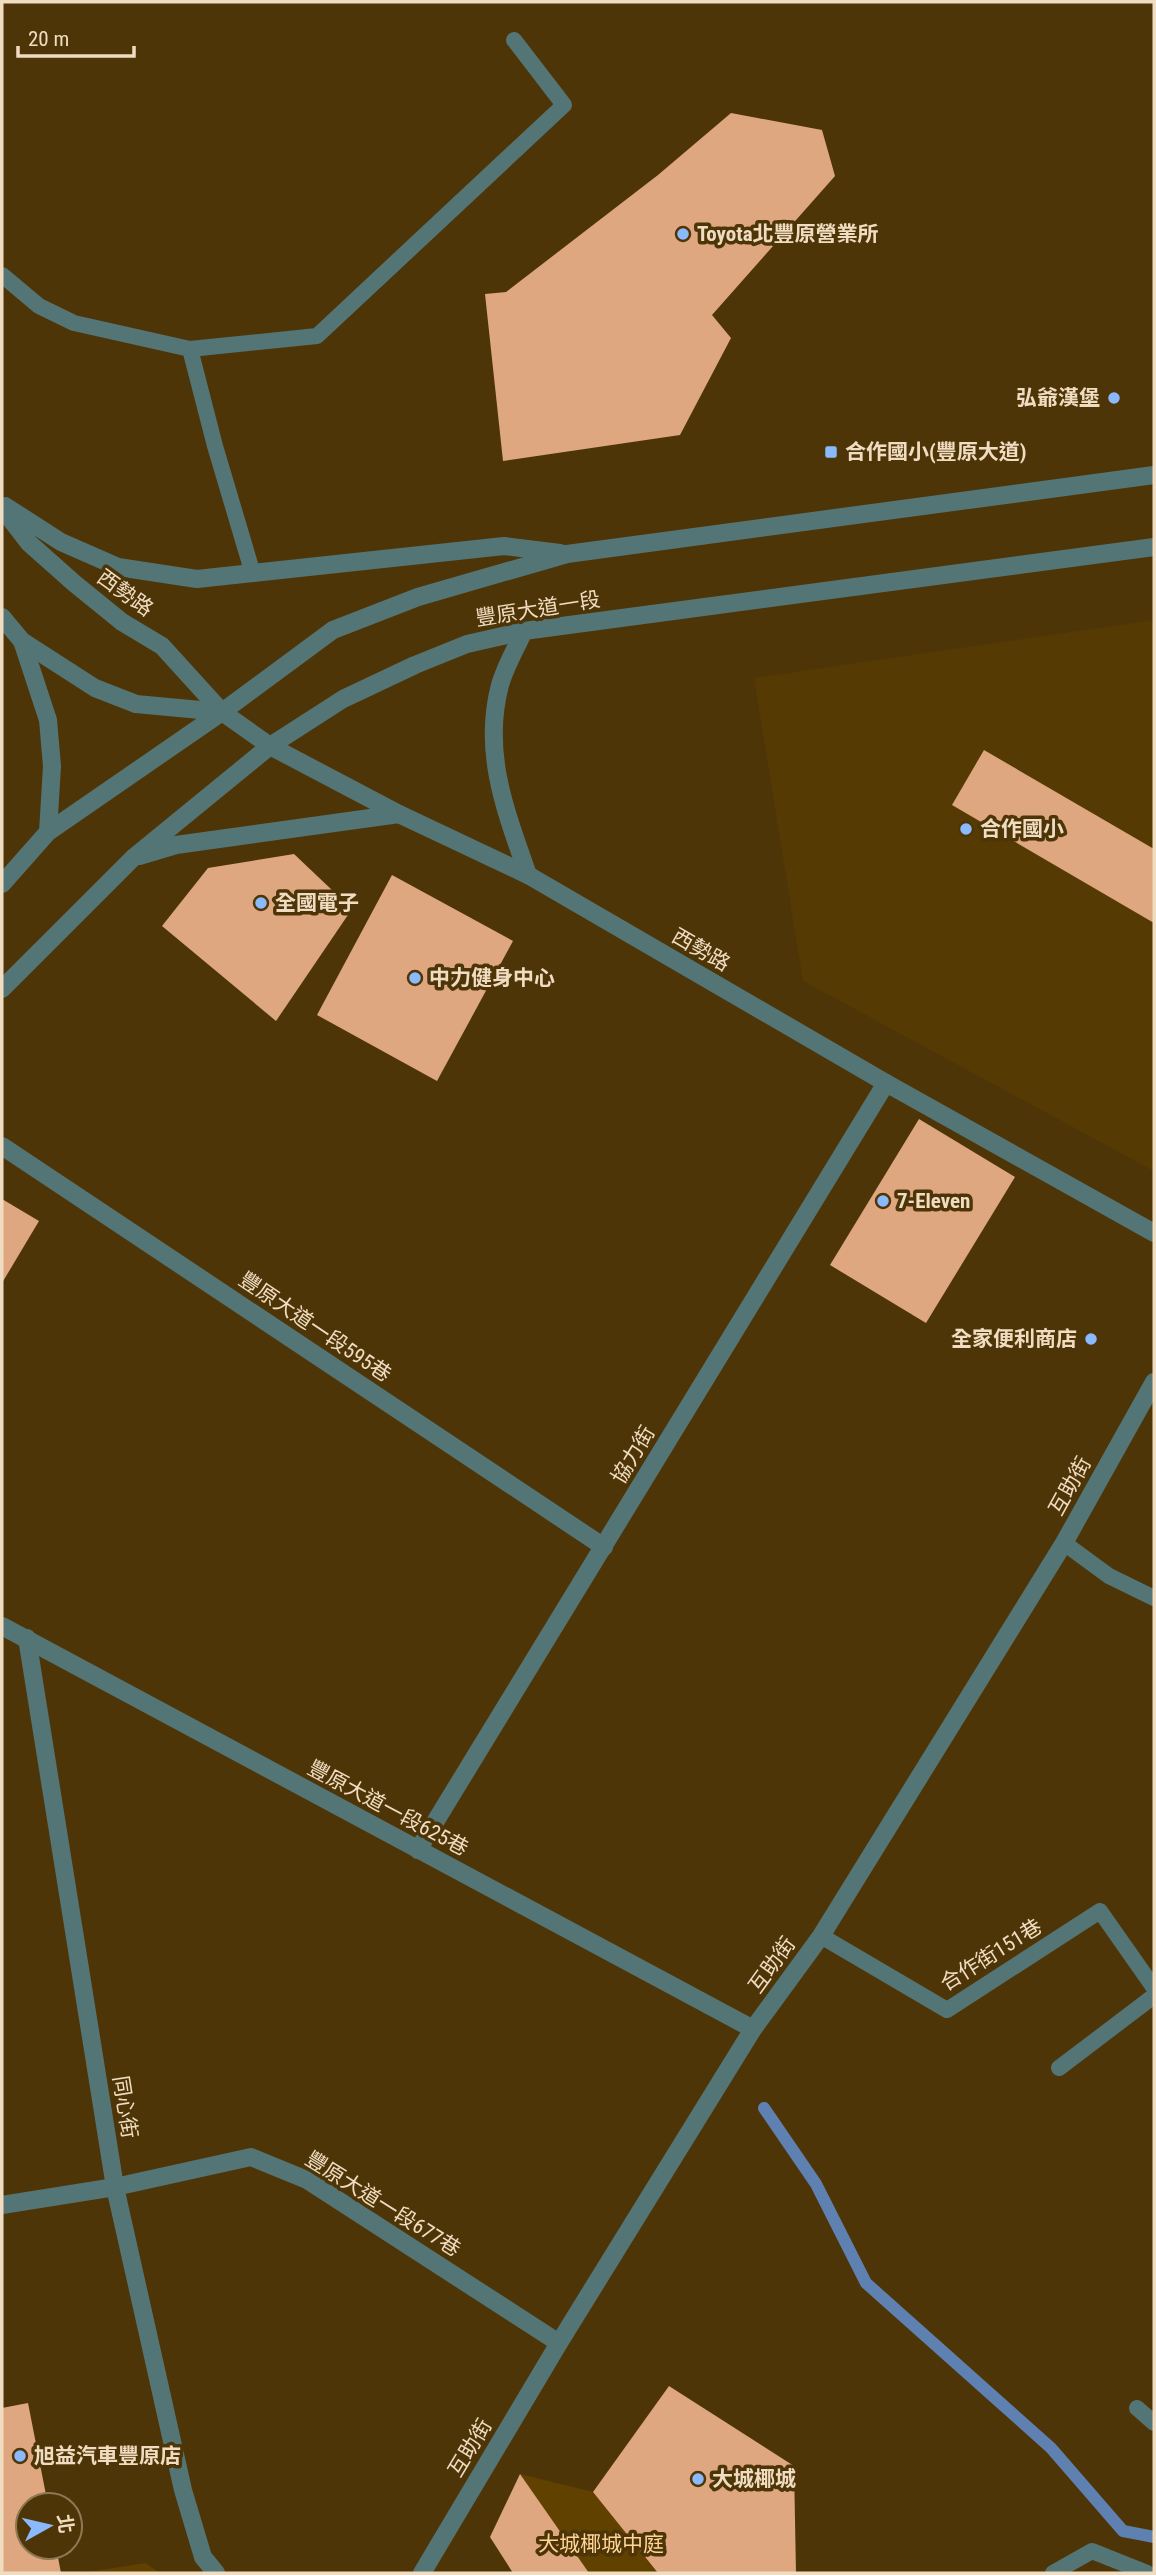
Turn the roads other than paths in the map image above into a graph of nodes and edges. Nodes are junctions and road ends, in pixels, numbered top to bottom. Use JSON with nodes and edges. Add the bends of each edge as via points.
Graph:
{"nodes":[{"id":1,"x":514,"y":40,"type":"dead end"},
{"id":2,"x":2,"y":275,"type":"edge"},
{"id":3,"x":190,"y":349,"type":"junction"},
{"id":4,"x":1154,"y":475,"type":"edge"},
{"id":5,"x":2,"y":506,"type":"edge"},
{"id":6,"x":1154,"y":547,"type":"edge"},
{"id":7,"x":567,"y":554,"type":"junction"},
{"id":8,"x":253,"y":574,"type":"junction"},
{"id":9,"x":2,"y":617,"type":"edge"},
{"id":10,"x":524,"y":631,"type":"junction"},
{"id":11,"x":22,"y":641,"type":"junction"},
{"id":12,"x":222,"y":712,"type":"junction"},
{"id":13,"x":270,"y":746,"type":"junction"},
{"id":14,"x":399,"y":814,"type":"junction"},
{"id":15,"x":48,"y":832,"type":"junction"},
{"id":16,"x":133,"y":858,"type":"junction"},
{"id":17,"x":528,"y":875,"type":"junction"},
{"id":18,"x":2,"y":884,"type":"edge"},
{"id":19,"x":2,"y":989,"type":"edge"},
{"id":20,"x":886,"y":1083,"type":"junction"},
{"id":21,"x":2,"y":1146,"type":"edge"},
{"id":22,"x":1154,"y":1233,"type":"edge"},
{"id":23,"x":1154,"y":1381,"type":"edge"},
{"id":24,"x":1064,"y":1543,"type":"junction"},
{"id":25,"x":604,"y":1546,"type":"junction"},
{"id":26,"x":1154,"y":1598,"type":"edge"},
{"id":27,"x":2,"y":1626,"type":"edge"},
{"id":28,"x":27,"y":1638,"type":"junction"},
{"id":29,"x":418,"y":1850,"type":"junction"},
{"id":30,"x":821,"y":1936,"type":"junction"},
{"id":31,"x":1154,"y":1989,"type":"edge"},
{"id":32,"x":1154,"y":1996,"type":"edge"},
{"id":33,"x":753,"y":2029,"type":"junction"},
{"id":34,"x":1059,"y":2067,"type":"dead end"},
{"id":35,"x":115,"y":2186,"type":"junction"},
{"id":36,"x":2,"y":2205,"type":"edge"},
{"id":37,"x":559,"y":2343,"type":"junction"},
{"id":38,"x":1137,"y":2408,"type":"dead end"},
{"id":39,"x":1154,"y":2423,"type":"edge"},
{"id":40,"x":216,"y":2573,"type":"edge"},
{"id":41,"x":422,"y":2573,"type":"edge"},
{"id":42,"x":1053,"y":2573,"type":"edge"},
{"id":43,"x":1147,"y":2573,"type":"edge"}],
"edges":[{"from":1,"to":3,"type":"lane","via":[[564,105],[317,336]]},
{"from":2,"to":3,"type":"lane","via":[[39,306],[74,323]]},
{"from":3,"to":8,"type":"lane"},
{"from":4,"to":7,"type":"street","name":"豐原大道一段"},
{"from":5,"to":8,"type":"street","via":[[61,542],[118,567],[197,579]]},
{"from":5,"to":12,"type":"street","name":"西勢路","via":[[29,543],[121,622],[162,646]]},
{"from":6,"to":10,"type":"street","name":"豐原大道一段"},
{"from":7,"to":8,"type":"street","via":[[505,545]]},
{"from":7,"to":12,"type":"street","name":"豐原大道一段","via":[[418,597],[333,630]]},
{"from":9,"to":11,"type":"street","name":"西勢路"},
{"from":10,"to":13,"type":"street","name":"豐原大道一段","via":[[467,644],[415,665],[343,699]]},
{"from":10,"to":17,"type":"street","via":[[500,684],[493,737],[499,789]]},
{"from":11,"to":12,"type":"street","name":"西勢路","via":[[95,688],[136,704]]},
{"from":11,"to":15,"type":"street","via":[[48,720],[52,766]]},
{"from":12,"to":13,"type":"street","name":"西勢路"},
{"from":12,"to":15,"type":"street","name":"豐原大道一段"},
{"from":13,"to":14,"type":"street","name":"西勢路"},
{"from":13,"to":16,"type":"street","name":"豐原大道一段"},
{"from":14,"to":16,"type":"street","via":[[176,845]]},
{"from":14,"to":17,"type":"street","name":"西勢路"},
{"from":15,"to":18,"type":"street","name":"豐原大道一段"},
{"from":16,"to":19,"type":"street","name":"豐原大道一段"},
{"from":17,"to":20,"type":"street","name":"西勢路"},
{"from":20,"to":22,"type":"street","name":"西勢路"},
{"from":20,"to":25,"type":"street","name":"協力街"},
{"from":21,"to":25,"type":"street","name":"豐原大道一段595巷"},
{"from":23,"to":24,"type":"street","name":"互助街"},
{"from":24,"to":26,"type":"lane","via":[[1109,1576]]},
{"from":24,"to":30,"type":"street","name":"互助街"},
{"from":25,"to":29,"type":"street","name":"協力街"},
{"from":27,"to":28,"type":"street","name":"豐原大道一段625巷"},
{"from":28,"to":29,"type":"street","name":"豐原大道一段625巷"},
{"from":28,"to":35,"type":"street","name":"同心街"},
{"from":29,"to":33,"type":"street","name":"豐原大道一段625巷"},
{"from":30,"to":31,"type":"lane","name":"合作街151巷","via":[[947,2010],[1100,1911]]},
{"from":30,"to":33,"type":"street","name":"互助街"},
{"from":32,"to":34,"type":"lane"},
{"from":33,"to":37,"type":"street","name":"互助街"},
{"from":35,"to":36,"type":"street","name":"豐原大道一段677巷"},
{"from":35,"to":37,"type":"street","name":"豐原大道一段677巷","via":[[251,2157],[307,2180]]},
{"from":35,"to":40,"type":"street","name":"同心街","via":[[183,2490],[203,2557]]},
{"from":37,"to":41,"type":"street","name":"互助街"},
{"from":38,"to":39,"type":"lane"},
{"from":42,"to":43,"type":"lane","via":[[1092,2551]]}]}
